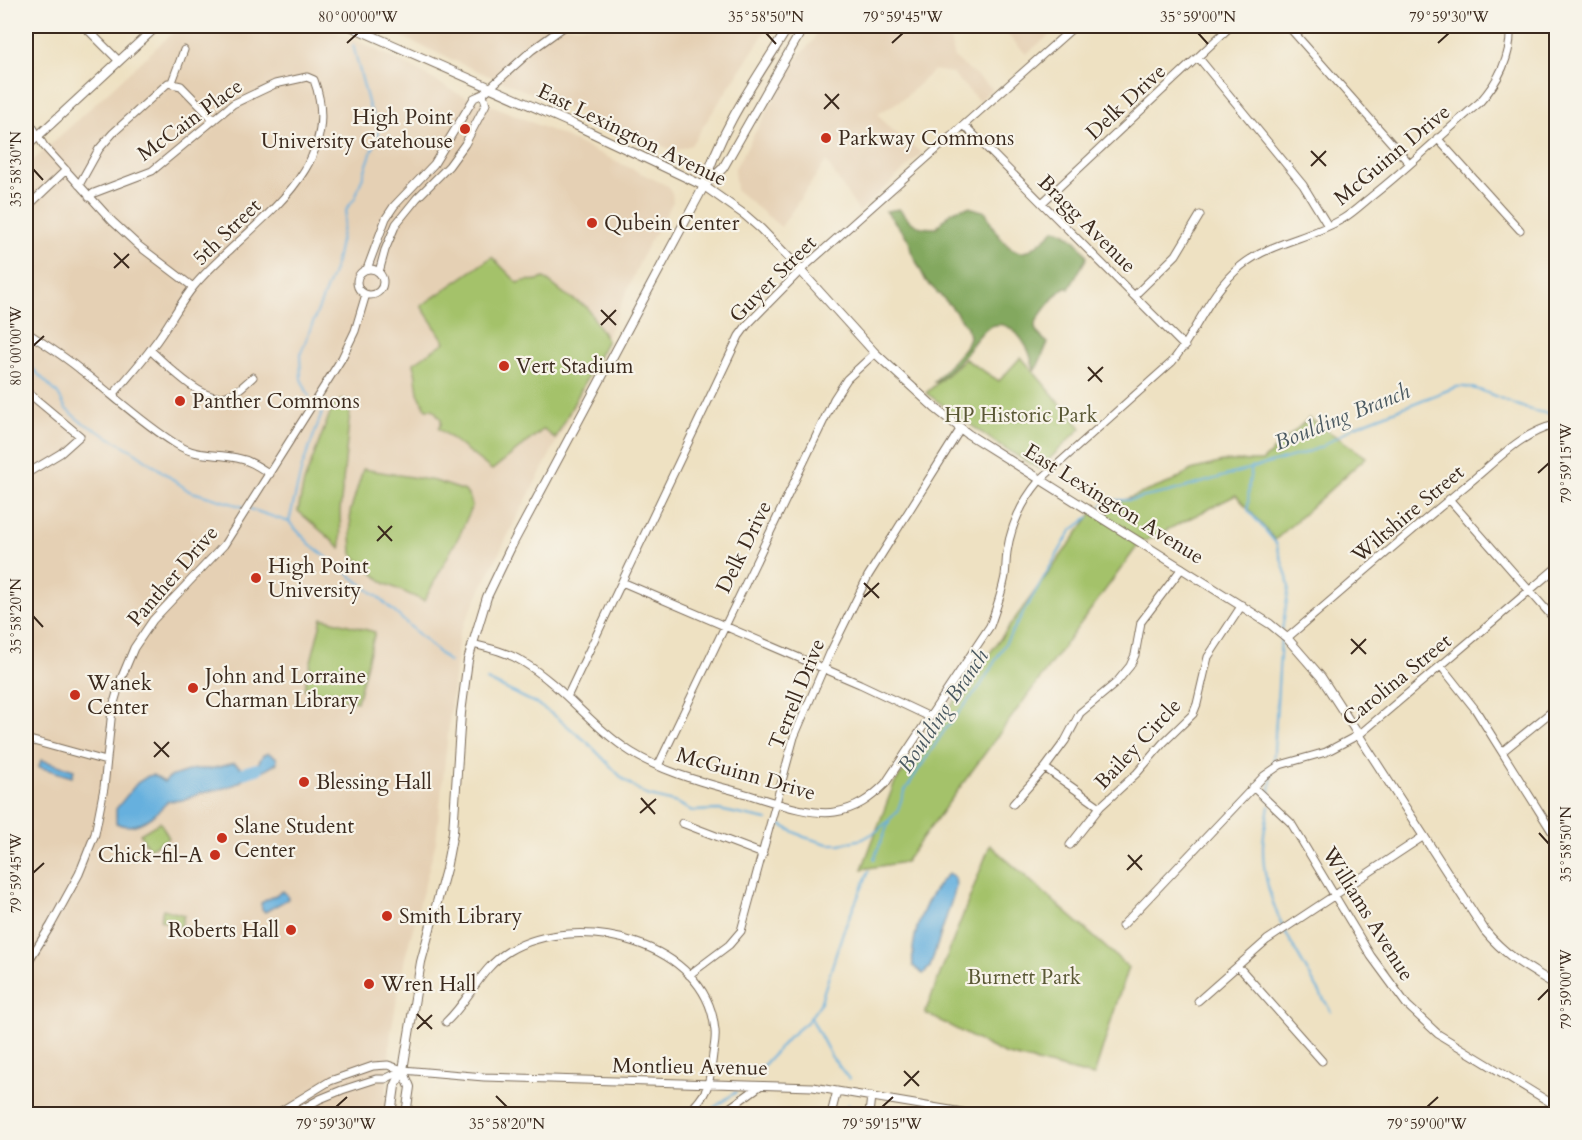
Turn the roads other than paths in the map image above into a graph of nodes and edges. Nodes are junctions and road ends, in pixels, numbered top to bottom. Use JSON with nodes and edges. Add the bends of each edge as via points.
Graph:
{"nodes":[{"id":1,"x":84,"y":26,"type":"edge"},
{"id":2,"x":157,"y":26,"type":"edge"},
{"id":3,"x":350,"y":26,"type":"edge"},
{"id":4,"x":565,"y":26,"type":"edge"},
{"id":5,"x":789,"y":26,"type":"edge"},
{"id":6,"x":804,"y":26,"type":"edge"},
{"id":7,"x":1075,"y":26,"type":"edge"},
{"id":8,"x":1231,"y":26,"type":"edge"},
{"id":9,"x":1288,"y":26,"type":"edge"},
{"id":10,"x":1510,"y":26,"type":"edge"},
{"id":11,"x":184,"y":50,"type":"dead end"},
{"id":12,"x":1198,"y":57,"type":"junction"},
{"id":13,"x":119,"y":61,"type":"junction"},
{"id":14,"x":312,"y":78,"type":"joint"},
{"id":15,"x":172,"y":82,"type":"junction"},
{"id":16,"x":486,"y":90,"type":"junction"},
{"id":17,"x":26,"y":119,"type":"edge"},
{"id":18,"x":214,"y":120,"type":"junction"},
{"id":19,"x":964,"y":125,"type":"junction"},
{"id":20,"x":38,"y":136,"type":"junction"},
{"id":21,"x":1437,"y":138,"type":"junction"},
{"id":22,"x":26,"y":147,"type":"edge"},
{"id":23,"x":1410,"y":164,"type":"junction"},
{"id":24,"x":66,"y":170,"type":"junction"},
{"id":25,"x":79,"y":185,"type":"junction"},
{"id":26,"x":704,"y":186,"type":"junction"},
{"id":27,"x":89,"y":197,"type":"junction"},
{"id":28,"x":1042,"y":203,"type":"junction"},
{"id":29,"x":26,"y":208,"type":"edge"},
{"id":30,"x":1200,"y":215,"type":"dead end"},
{"id":31,"x":1328,"y":226,"type":"junction"},
{"id":32,"x":1520,"y":230,"type":"dead end"},
{"id":33,"x":367,"y":269,"type":"junction"},
{"id":34,"x":801,"y":270,"type":"junction"},
{"id":35,"x":379,"y":272,"type":"junction"},
{"id":36,"x":193,"y":287,"type":"junction"},
{"id":37,"x":366,"y":294,"type":"junction"},
{"id":38,"x":1135,"y":295,"type":"junction"},
{"id":39,"x":26,"y":332,"type":"edge"},
{"id":40,"x":1185,"y":347,"type":"junction"},
{"id":41,"x":150,"y":350,"type":"junction"},
{"id":42,"x":875,"y":353,"type":"junction"},
{"id":43,"x":253,"y":377,"type":"dead end"},
{"id":44,"x":26,"y":391,"type":"edge"},
{"id":45,"x":113,"y":395,"type":"junction"},
{"id":46,"x":1557,"y":425,"type":"edge"},
{"id":47,"x":961,"y":428,"type":"junction"},
{"id":48,"x":26,"y":474,"type":"edge"},
{"id":49,"x":270,"y":474,"type":"junction"},
{"id":50,"x":1040,"y":480,"type":"junction"},
{"id":51,"x":1449,"y":500,"type":"junction"},
{"id":52,"x":1182,"y":568,"type":"junction"},
{"id":53,"x":1557,"y":568,"type":"edge"},
{"id":54,"x":622,"y":582,"type":"junction"},
{"id":55,"x":1530,"y":590,"type":"junction"},
{"id":56,"x":1242,"y":605,"type":"junction"},
{"id":57,"x":1557,"y":621,"type":"edge"},
{"id":58,"x":724,"y":627,"type":"junction"},
{"id":59,"x":1287,"y":638,"type":"junction"},
{"id":60,"x":472,"y":644,"type":"junction"},
{"id":61,"x":1441,"y":666,"type":"junction"},
{"id":62,"x":823,"y":669,"type":"junction"},
{"id":63,"x":567,"y":697,"type":"junction"},
{"id":64,"x":1557,"y":708,"type":"edge"},
{"id":65,"x":930,"y":717,"type":"junction"},
{"id":66,"x":1360,"y":734,"type":"junction"},
{"id":67,"x":26,"y":739,"type":"edge"},
{"id":68,"x":1503,"y":752,"type":"junction"},
{"id":69,"x":106,"y":761,"type":"junction"},
{"id":70,"x":658,"y":766,"type":"junction"},
{"id":71,"x":1045,"y":768,"type":"junction"},
{"id":72,"x":1253,"y":787,"type":"junction"},
{"id":73,"x":776,"y":803,"type":"junction"},
{"id":74,"x":1013,"y":804,"type":"dead end"},
{"id":75,"x":1100,"y":807,"type":"junction"},
{"id":76,"x":682,"y":823,"type":"dead end"},
{"id":77,"x":1424,"y":836,"type":"junction"},
{"id":78,"x":1557,"y":838,"type":"edge"},
{"id":79,"x":1070,"y":845,"type":"dead end"},
{"id":80,"x":763,"y":854,"type":"junction"},
{"id":81,"x":1334,"y":894,"type":"junction"},
{"id":82,"x":1122,"y":926,"type":"dead end"},
{"id":83,"x":26,"y":964,"type":"edge"},
{"id":84,"x":1238,"y":966,"type":"junction"},
{"id":85,"x":689,"y":975,"type":"junction"},
{"id":86,"x":1557,"y":985,"type":"edge"},
{"id":87,"x":1198,"y":1001,"type":"dead end"},
{"id":88,"x":446,"y":1022,"type":"dead end"},
{"id":89,"x":1322,"y":1061,"type":"dead end"},
{"id":90,"x":403,"y":1070,"type":"junction"},
{"id":91,"x":709,"y":1085,"type":"junction"},
{"id":92,"x":761,"y":1085,"type":"junction"},
{"id":93,"x":837,"y":1091,"type":"junction"},
{"id":94,"x":871,"y":1096,"type":"junction"},
{"id":95,"x":1557,"y":1106,"type":"edge"},
{"id":96,"x":276,"y":1114,"type":"edge"},
{"id":97,"x":293,"y":1114,"type":"edge"},
{"id":98,"x":391,"y":1114,"type":"edge"},
{"id":99,"x":406,"y":1114,"type":"edge"},
{"id":100,"x":687,"y":1114,"type":"edge"},
{"id":101,"x":721,"y":1114,"type":"edge"},
{"id":102,"x":831,"y":1114,"type":"edge"},
{"id":103,"x":869,"y":1114,"type":"edge"},
{"id":104,"x":974,"y":1114,"type":"edge"}],
"edges":[{"from":1,"to":13,"type":"street"},
{"from":2,"to":13,"type":"main road"},
{"from":3,"to":16,"type":"main road","name":"East Lexington Avenue"},
{"from":4,"to":16,"type":"street"},
{"from":5,"to":26,"type":"main road","via":[[711,161]]},
{"from":6,"to":26,"type":"main road","via":[[723,168]]},
{"from":7,"to":19,"type":"street","name":"Guyer Street"},
{"from":8,"to":12,"type":"street","name":"Delk Drive"},
{"from":9,"to":23,"type":"street"},
{"from":10,"to":21,"type":"street","name":"McGuinn Drive","via":[[1505,62],[1491,90]]},
{"from":11,"to":15,"type":"street"},
{"from":12,"to":28,"type":"street","name":"Delk Drive"},
{"from":12,"to":31,"type":"street","via":[[1303,185]]},
{"from":13,"to":20,"type":"main road"},
{"from":14,"to":18,"type":"street","name":"McCain Place","via":[[307,76],[256,91]]},
{"from":14,"to":36,"type":"street","name":"5th Street","via":[[320,118],[315,150],[305,170],[280,204]]},
{"from":15,"to":18,"type":"street","via":[[187,91]]},
{"from":15,"to":25,"type":"street","via":[[112,133]]},
{"from":16,"to":26,"type":"main road","name":"East Lexington Avenue","via":[[575,125]]},
{"from":16,"to":33,"type":"street","via":[[474,98],[434,164],[394,206],[380,231]]},
{"from":16,"to":35,"type":"street","via":[[486,104],[465,144],[401,217],[390,236]]},
{"from":17,"to":20,"type":"street"},
{"from":18,"to":27,"type":"street","name":"McCain Place","via":[[152,171]]},
{"from":19,"to":28,"type":"street","name":"Bragg Avenue"},
{"from":19,"to":34,"type":"street","name":"Guyer Street"},
{"from":20,"to":22,"type":"main road"},
{"from":20,"to":24,"type":"street"},
{"from":21,"to":23,"type":"street","name":"McGuinn Drive"},
{"from":21,"to":32,"type":"street"},
{"from":23,"to":31,"type":"street","name":"McGuinn Drive","via":[[1344,218]]},
{"from":24,"to":25,"type":"street"},
{"from":24,"to":29,"type":"street"},
{"from":25,"to":27,"type":"street"},
{"from":26,"to":34,"type":"main road","name":"East Lexington Avenue","via":[[749,219]]},
{"from":26,"to":60,"type":"main road","via":[[512,545],[487,597]]},
{"from":27,"to":36,"type":"street","via":[[139,246]]},
{"from":28,"to":38,"type":"street","name":"Bragg Avenue"},
{"from":30,"to":38,"type":"street","via":[[1176,255]]},
{"from":31,"to":40,"type":"street","name":"McGuinn Drive","via":[[1275,245],[1240,267],[1211,299]]},
{"from":33,"to":35,"type":"street"},
{"from":33,"to":37,"type":"street","via":[[359,273],[357,281],[359,290]]},
{"from":34,"to":42,"type":"main road","name":"East Lexington Avenue"},
{"from":34,"to":54,"type":"street","name":"Guyer Street","via":[[739,336]]},
{"from":35,"to":37,"type":"street","via":[[381,288],[375,294]]},
{"from":36,"to":41,"type":"street","name":"5th Street"},
{"from":37,"to":49,"type":"street","name":"Panther Drive","via":[[342,358]]},
{"from":38,"to":40,"type":"street","name":"Bragg Avenue"},
{"from":39,"to":45,"type":"street"},
{"from":40,"to":50,"type":"street","name":"McGuinn Drive"},
{"from":41,"to":43,"type":"street","via":[[209,396],[220,398],[233,393]]},
{"from":41,"to":45,"type":"street","name":"5th Street"},
{"from":42,"to":47,"type":"main road","name":"East Lexington Avenue"},
{"from":42,"to":58,"type":"street","name":"Delk Drive","via":[[834,399]]},
{"from":44,"to":48,"type":"street","via":[[80,436]]},
{"from":45,"to":49,"type":"street","via":[[165,437],[191,452],[249,461]]},
{"from":46,"to":51,"type":"street","name":"Wiltshire Street","via":[[1524,439]]},
{"from":47,"to":50,"type":"main road","name":"East Lexington Avenue"},
{"from":47,"to":62,"type":"street","name":"Terrell Drive","via":[[868,576]]},
{"from":49,"to":69,"type":"street","name":"Panther Drive","via":[[218,553],[153,620],[134,648],[112,710]]},
{"from":50,"to":52,"type":"main road","name":"East Lexington Avenue"},
{"from":50,"to":65,"type":"street","name":"McGuinn Drive","via":[[1018,515],[990,626]]},
{"from":51,"to":55,"type":"street"},
{"from":51,"to":59,"type":"street","name":"Wiltshire Street"},
{"from":52,"to":56,"type":"main road","name":"East Lexington Avenue"},
{"from":52,"to":71,"type":"street","via":[[1141,622],[1130,666],[1080,713]]},
{"from":53,"to":55,"type":"street","name":"Carolina Street"},
{"from":54,"to":58,"type":"street"},
{"from":54,"to":63,"type":"street","name":"Guyer Street"},
{"from":55,"to":57,"type":"street"},
{"from":55,"to":61,"type":"street","name":"Carolina Street"},
{"from":56,"to":59,"type":"main road","name":"East Lexington Avenue"},
{"from":56,"to":75,"type":"street","name":"Bailey Circle","via":[[1208,657],[1192,714]]},
{"from":58,"to":62,"type":"street"},
{"from":58,"to":70,"type":"street","name":"Delk Drive"},
{"from":59,"to":66,"type":"main road","name":"East Lexington Avenue","via":[[1311,663]]},
{"from":60,"to":63,"type":"street","name":"McGuinn Drive","via":[[524,662]]},
{"from":60,"to":90,"type":"main road","via":[[461,713],[453,832],[421,962]]},
{"from":61,"to":66,"type":"street","name":"Carolina Street"},
{"from":61,"to":68,"type":"street"},
{"from":62,"to":65,"type":"street"},
{"from":62,"to":73,"type":"street","name":"Terrell Drive","via":[[794,737]]},
{"from":63,"to":70,"type":"street","name":"McGuinn Drive","via":[[617,742]]},
{"from":64,"to":68,"type":"street"},
{"from":65,"to":73,"type":"street","name":"McGuinn Drive","via":[[885,784],[862,803],[823,813]]},
{"from":66,"to":72,"type":"street","name":"Carolina Street","via":[[1326,752],[1280,765]]},
{"from":66,"to":77,"type":"main road","name":"East Lexington Avenue"},
{"from":67,"to":69,"type":"street"},
{"from":68,"to":78,"type":"street"},
{"from":69,"to":83,"type":"street","name":"Panther Drive","via":[[101,810],[88,854]]},
{"from":70,"to":73,"type":"street","name":"McGuinn Drive"},
{"from":71,"to":74,"type":"street"},
{"from":71,"to":75,"type":"street","name":"Bailey Circle"},
{"from":72,"to":81,"type":"street","name":"Williams Avenue","via":[[1291,823]]},
{"from":72,"to":82,"type":"street","name":"Carolina Street"},
{"from":73,"to":80,"type":"street","name":"Terrell Drive"},
{"from":75,"to":79,"type":"street","name":"Bailey Circle"},
{"from":76,"to":80,"type":"street"},
{"from":77,"to":81,"type":"street"},
{"from":77,"to":86,"type":"main road","name":"East Lexington Avenue","via":[[1500,948]]},
{"from":80,"to":85,"type":"street","name":"Terrell Drive","via":[[741,931]]},
{"from":81,"to":84,"type":"street","via":[[1267,940]]},
{"from":81,"to":95,"type":"street","name":"Williams Avenue","via":[[1371,956],[1420,1018],[1438,1034]]},
{"from":84,"to":87,"type":"street"},
{"from":84,"to":89,"type":"street"},
{"from":85,"to":88,"type":"street","via":[[659,953],[623,938],[579,933],[543,937],[500,957]]},
{"from":85,"to":91,"type":"street","via":[[705,997],[714,1024]]},
{"from":90,"to":91,"type":"street","name":"Montlieu Avenue","via":[[484,1077]]},
{"from":90,"to":96,"type":"street","name":"Montlieu Avenue","via":[[387,1065],[349,1073]]},
{"from":90,"to":97,"type":"street","via":[[385,1079],[335,1092]]},
{"from":90,"to":98,"type":"main road","via":[[395,1086]]},
{"from":90,"to":99,"type":"main road","via":[[410,1087]]},
{"from":91,"to":92,"type":"street","name":"Montlieu Avenue"},
{"from":91,"to":100,"type":"street","via":[[704,1097]]},
{"from":92,"to":93,"type":"street","name":"Montlieu Avenue"},
{"from":92,"to":101,"type":"street"},
{"from":93,"to":94,"type":"street","name":"Montlieu Avenue"},
{"from":93,"to":102,"type":"street"},
{"from":94,"to":103,"type":"street"},
{"from":94,"to":104,"type":"street","name":"Montlieu Avenue"}]}
